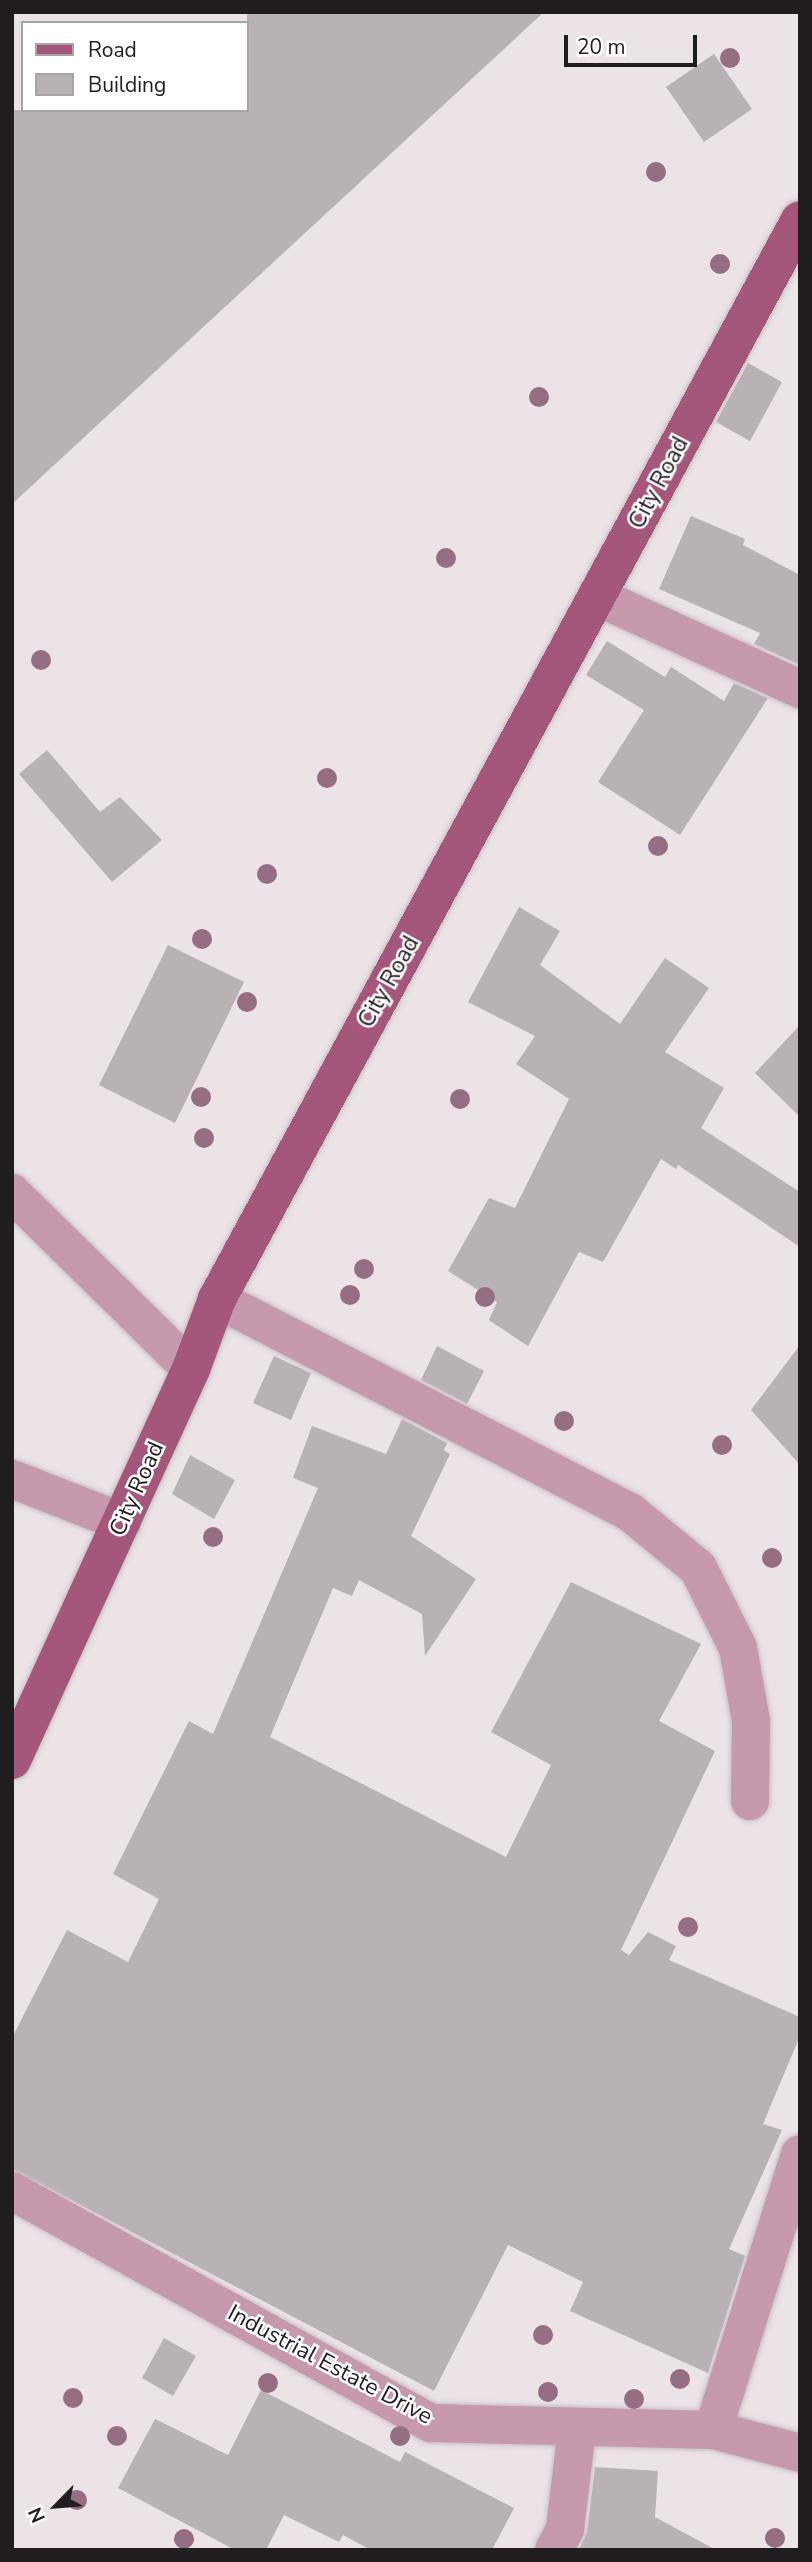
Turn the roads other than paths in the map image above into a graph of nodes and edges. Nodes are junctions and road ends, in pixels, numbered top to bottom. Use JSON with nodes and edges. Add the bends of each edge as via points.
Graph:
{"nodes":[{"id":1,"x":800,"y":220,"type":"edge"},
{"id":2,"x":598,"y":597,"type":"junction"},
{"id":3,"x":800,"y":688,"type":"edge"},
{"id":4,"x":12,"y":1193,"type":"edge"},
{"id":5,"x":217,"y":1299,"type":"junction"},
{"id":6,"x":191,"y":1369,"type":"junction"},
{"id":7,"x":12,"y":1479,"type":"edge"},
{"id":8,"x":121,"y":1522,"type":"junction"},
{"id":9,"x":12,"y":1760,"type":"edge"},
{"id":10,"x":751,"y":1801,"type":"dead end"},
{"id":11,"x":800,"y":2154,"type":"edge"},
{"id":12,"x":12,"y":2191,"type":"edge"},
{"id":13,"x":577,"y":2429,"type":"junction"},
{"id":14,"x":713,"y":2430,"type":"junction"},
{"id":15,"x":800,"y":2454,"type":"edge"},
{"id":16,"x":554,"y":2550,"type":"edge"}],
"edges":[{"from":1,"to":2,"type":"main road","name":"City Road"},
{"from":2,"to":3,"type":"street"},
{"from":2,"to":5,"type":"main road","name":"City Road"},
{"from":4,"to":6,"type":"street"},
{"from":5,"to":6,"type":"main road","name":"City Road"},
{"from":5,"to":10,"type":"street","via":[[631,1513],[698,1568],[737,1648],[751,1721]]},
{"from":6,"to":8,"type":"main road","name":"City Road"},
{"from":7,"to":8,"type":"street"},
{"from":8,"to":9,"type":"main road","name":"City Road"},
{"from":11,"to":14,"type":"street"},
{"from":12,"to":13,"type":"street","name":"Industrial Estate Drive","via":[[431,2423]]},
{"from":13,"to":14,"type":"street","name":"Industrial Estate Drive"},
{"from":13,"to":16,"type":"street","via":[[565,2529]]},
{"from":14,"to":15,"type":"street","name":"Industrial Estate Drive"}]}
